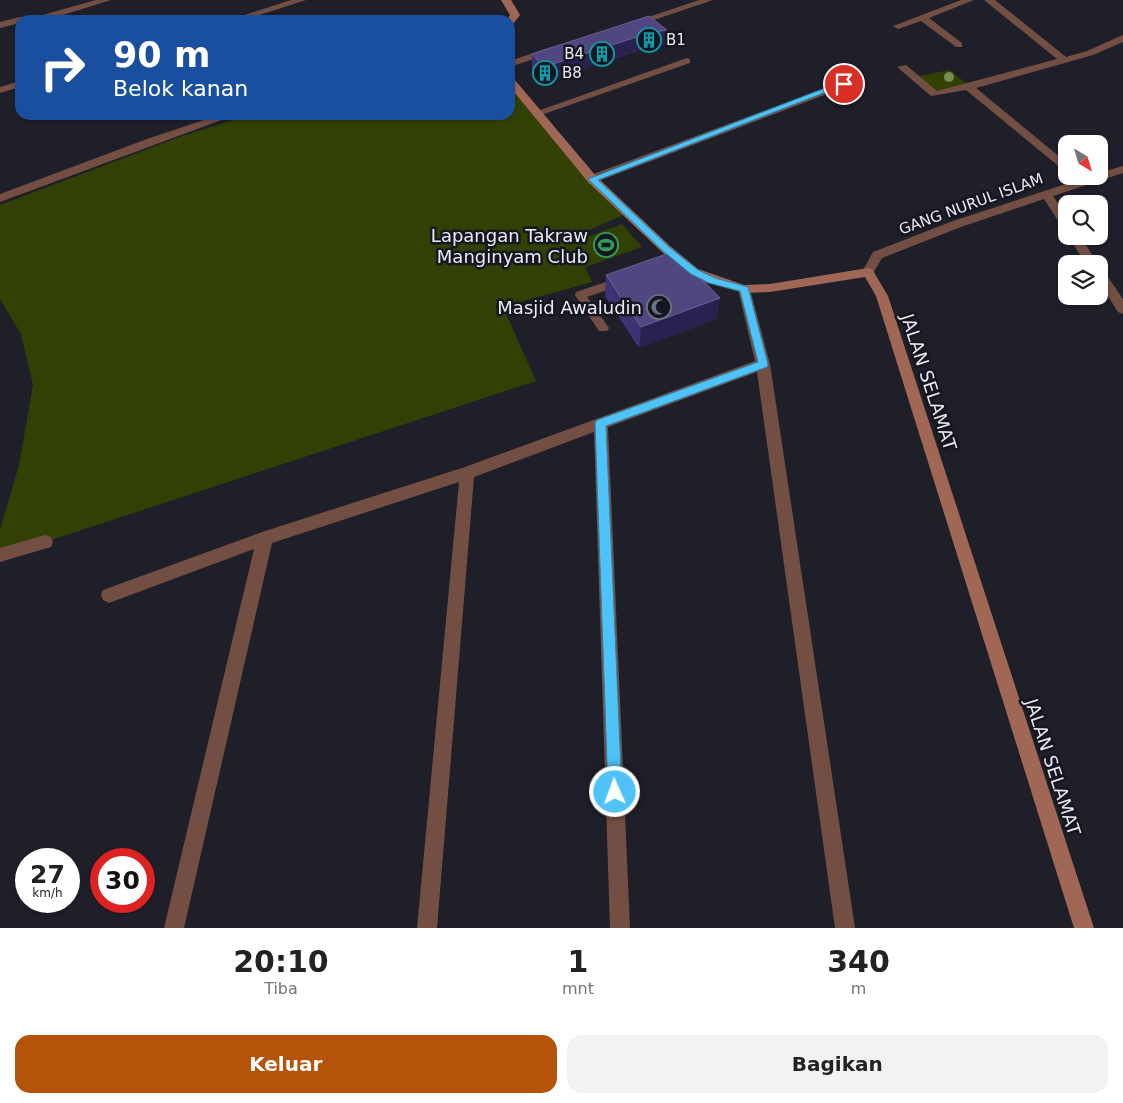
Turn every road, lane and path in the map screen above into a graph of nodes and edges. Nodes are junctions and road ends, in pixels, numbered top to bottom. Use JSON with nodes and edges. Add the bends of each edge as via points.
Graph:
{"nodes":[{"id":1,"x":106,"y":0,"type":"edge"},
{"id":2,"x":301,"y":0,"type":"edge"},
{"id":3,"x":506,"y":0,"type":"edge"},
{"id":4,"x":708,"y":0,"type":"edge"},
{"id":5,"x":969,"y":0,"type":"edge"},
{"id":6,"x":989,"y":0,"type":"edge"},
{"id":7,"x":54,"y":15,"type":"edge"},
{"id":8,"x":251,"y":15,"type":"edge"},
{"id":9,"x":515,"y":15,"type":"edge"},
{"id":10,"x":923,"y":18,"type":"junction"},
{"id":11,"x":15,"y":21,"type":"edge"},
{"id":12,"x":0,"y":25,"type":"edge"},
{"id":13,"x":898,"y":26,"type":"dead end"},
{"id":14,"x":620,"y":28,"type":"edge"},
{"id":15,"x":1122,"y":40,"type":"edge"},
{"id":16,"x":959,"y":45,"type":"dead end"},
{"id":17,"x":559,"y":48,"type":"edge"},
{"id":18,"x":1064,"y":60,"type":"junction"},
{"id":19,"x":687,"y":61,"type":"dead end"},
{"id":20,"x":515,"y":62,"type":"edge"},
{"id":21,"x":902,"y":67,"type":"dead end"},
{"id":22,"x":844,"y":84,"type":"dead end"},
{"id":23,"x":15,"y":86,"type":"edge"},
{"id":24,"x":515,"y":87,"type":"edge"},
{"id":25,"x":968,"y":88,"type":"junction"},
{"id":26,"x":0,"y":90,"type":"edge"},
{"id":27,"x":537,"y":113,"type":"junction"},
{"id":28,"x":215,"y":120,"type":"edge"},
{"id":29,"x":1058,"y":161,"type":"edge"},
{"id":30,"x":1123,"y":169,"type":"edge"},
{"id":31,"x":1108,"y":173,"type":"edge"},
{"id":32,"x":592,"y":179,"type":"junction"},
{"id":33,"x":1068,"y":185,"type":"edge"},
{"id":34,"x":1046,"y":194,"type":"junction"},
{"id":35,"x":0,"y":198,"type":"edge"},
{"id":36,"x":1058,"y":212,"type":"edge"},
{"id":37,"x":868,"y":272,"type":"junction"},
{"id":38,"x":635,"y":276,"type":"edge"},
{"id":39,"x":1108,"y":286,"type":"edge"},
{"id":40,"x":744,"y":289,"type":"junction"},
{"id":41,"x":1123,"y":309,"type":"edge"},
{"id":42,"x":603,"y":328,"type":"dead end"},
{"id":43,"x":763,"y":364,"type":"junction"},
{"id":44,"x":601,"y":423,"type":"junction"},
{"id":45,"x":467,"y":473,"type":"junction"},
{"id":46,"x":265,"y":538,"type":"junction"},
{"id":47,"x":45,"y":542,"type":"dead end"},
{"id":48,"x":0,"y":555,"type":"edge"},
{"id":49,"x":109,"y":595,"type":"dead end"},
{"id":50,"x":174,"y":928,"type":"edge"},
{"id":51,"x":427,"y":928,"type":"edge"},
{"id":52,"x":620,"y":928,"type":"edge"},
{"id":53,"x":845,"y":928,"type":"edge"},
{"id":54,"x":1084,"y":928,"type":"edge"}],
"edges":[{"from":1,"to":7,"type":"street"},
{"from":2,"to":8,"type":"street"},
{"from":3,"to":9,"type":"street"},
{"from":4,"to":14,"type":"street"},
{"from":5,"to":10,"type":"street"},
{"from":6,"to":18,"type":"street"},
{"from":10,"to":13,"type":"street"},
{"from":10,"to":16,"type":"street"},
{"from":11,"to":12,"type":"street"},
{"from":15,"to":18,"type":"street"},
{"from":17,"to":20,"type":"street"},
{"from":18,"to":25,"type":"street"},
{"from":19,"to":27,"type":"street"},
{"from":21,"to":25,"type":"street","via":[[935,94]]},
{"from":22,"to":32,"type":"street"},
{"from":23,"to":26,"type":"street"},
{"from":24,"to":27,"type":"street"},
{"from":25,"to":29,"type":"street"},
{"from":27,"to":32,"type":"street"},
{"from":28,"to":35,"type":"street"},
{"from":30,"to":31,"type":"street","name":"GANG NURUL ISLAM"},
{"from":32,"to":40,"type":"street","via":[[676,262],[712,280]]},
{"from":33,"to":34,"type":"street","name":"GANG NURUL ISLAM"},
{"from":34,"to":36,"type":"street"},
{"from":34,"to":37,"type":"street","name":"GANG NURUL ISLAM","via":[[877,255]]},
{"from":37,"to":40,"type":"street","via":[[770,288]]},
{"from":37,"to":54,"type":"street","name":"JALAN SELAMAT","via":[[882,296]]},
{"from":38,"to":42,"type":"lane","via":[[580,295]]},
{"from":39,"to":41,"type":"street"},
{"from":40,"to":43,"type":"street"},
{"from":43,"to":44,"type":"street"},
{"from":43,"to":53,"type":"street"},
{"from":44,"to":45,"type":"street"},
{"from":44,"to":52,"type":"street"},
{"from":45,"to":46,"type":"street"},
{"from":45,"to":51,"type":"street"},
{"from":46,"to":49,"type":"street"},
{"from":46,"to":50,"type":"street"},
{"from":47,"to":48,"type":"street"}]}
